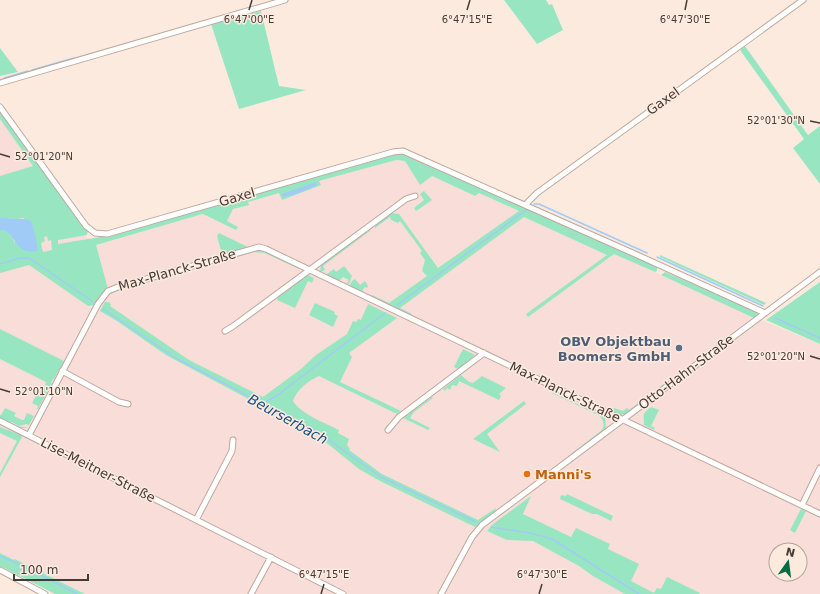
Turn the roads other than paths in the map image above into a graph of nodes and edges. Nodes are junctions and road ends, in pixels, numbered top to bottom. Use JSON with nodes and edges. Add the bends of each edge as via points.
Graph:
{"nodes":[{"id":1,"x":285,"y":0,"type":"edge"},
{"id":2,"x":803,"y":0,"type":"edge"},
{"id":3,"x":0,"y":83,"type":"edge"},
{"id":4,"x":0,"y":107,"type":"edge"},
{"id":5,"x":415,"y":196,"type":"dead end"},
{"id":6,"x":525,"y":205,"type":"junction"},
{"id":7,"x":310,"y":271,"type":"junction"},
{"id":8,"x":820,"y":272,"type":"edge"},
{"id":9,"x":765,"y":313,"type":"junction"},
{"id":10,"x":225,"y":331,"type":"dead end"},
{"id":11,"x":484,"y":353,"type":"junction"},
{"id":12,"x":62,"y":371,"type":"junction"},
{"id":13,"x":128,"y":404,"type":"dead end"},
{"id":14,"x":623,"y":420,"type":"junction"},
{"id":15,"x":0,"y":421,"type":"edge"},
{"id":16,"x":388,"y":430,"type":"dead end"},
{"id":17,"x":29,"y":435,"type":"junction"},
{"id":18,"x":233,"y":440,"type":"dead end"},
{"id":19,"x":820,"y":468,"type":"edge"},
{"id":20,"x":802,"y":505,"type":"junction"},
{"id":21,"x":820,"y":514,"type":"edge"},
{"id":22,"x":196,"y":520,"type":"junction"},
{"id":23,"x":271,"y":557,"type":"junction"},
{"id":24,"x":0,"y":570,"type":"edge"},
{"id":25,"x":45,"y":594,"type":"edge"},
{"id":26,"x":251,"y":594,"type":"edge"},
{"id":27,"x":343,"y":594,"type":"edge"},
{"id":28,"x":441,"y":594,"type":"edge"}],
"edges":[{"from":1,"to":3,"type":"street"},
{"from":2,"to":6,"type":"street","name":"Gaxel","via":[[533,196]]},
{"from":4,"to":6,"type":"street","name":"Gaxel","via":[[86,226],[100,234],[398,151],[404,151]]},
{"from":5,"to":7,"type":"street"},
{"from":6,"to":9,"type":"street","name":"Gaxel"},
{"from":7,"to":10,"type":"street"},
{"from":7,"to":11,"type":"street","name":"Max-Planck-Straße"},
{"from":7,"to":12,"type":"street","name":"Max-Planck-Straße","via":[[266,249],[256,248],[112,289],[98,304]]},
{"from":8,"to":9,"type":"street","name":"Otto-Hahn-Straße"},
{"from":9,"to":14,"type":"street","name":"Otto-Hahn-Straße"},
{"from":11,"to":14,"type":"street","name":"Max-Planck-Straße"},
{"from":11,"to":16,"type":"street","via":[[399,417]]},
{"from":12,"to":13,"type":"street","via":[[119,402]]},
{"from":12,"to":17,"type":"street","name":"Max-Planck-Straße"},
{"from":14,"to":20,"type":"street","name":"Max-Planck-Straße"},
{"from":14,"to":28,"type":"street","name":"Otto-Hahn-Straße","via":[[482,525],[472,537]]},
{"from":15,"to":17,"type":"street","name":"Lise-Meitner-Straße"},
{"from":17,"to":22,"type":"street","name":"Lise-Meitner-Straße"},
{"from":18,"to":22,"type":"street","via":[[232,451]]},
{"from":19,"to":20,"type":"street"},
{"from":20,"to":21,"type":"street","name":"Max-Planck-Straße"},
{"from":22,"to":23,"type":"street","name":"Lise-Meitner-Straße"},
{"from":23,"to":26,"type":"street"},
{"from":23,"to":27,"type":"street","name":"Lise-Meitner-Straße"},
{"from":24,"to":25,"type":"street"}]}
